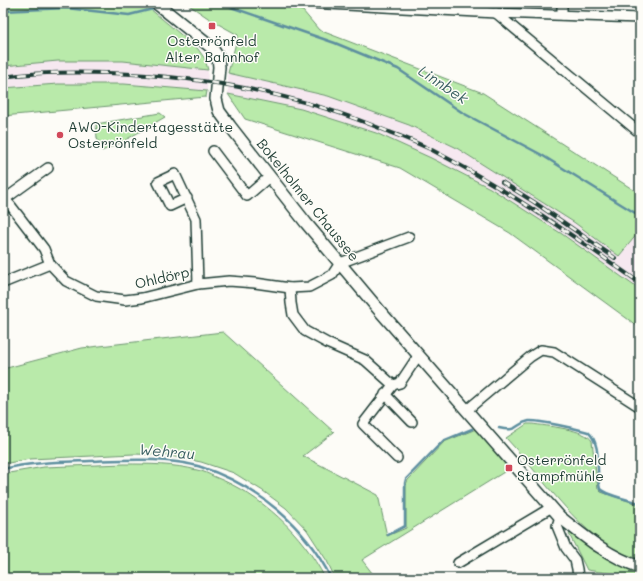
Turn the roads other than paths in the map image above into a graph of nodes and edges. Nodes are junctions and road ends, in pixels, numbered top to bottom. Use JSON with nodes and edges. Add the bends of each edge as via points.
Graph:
{"nodes":[{"id":1,"x":156,"y":3,"type":"edge"},
{"id":2,"x":309,"y":3,"type":"edge"},
{"id":3,"x":562,"y":3,"type":"edge"},
{"id":4,"x":439,"y":7,"type":"edge"},
{"id":5,"x":496,"y":13,"type":"junction"},
{"id":6,"x":562,"y":15,"type":"junction"},
{"id":7,"x":640,"y":18,"type":"edge"},
{"id":8,"x":640,"y":133,"type":"edge"},
{"id":9,"x":213,"y":151,"type":"dead end"},
{"id":10,"x":48,"y":168,"type":"dead end"},
{"id":11,"x":270,"y":177,"type":"junction"},
{"id":12,"x":4,"y":198,"type":"edge"},
{"id":13,"x":187,"y":198,"type":"dead end"},
{"id":14,"x":409,"y":238,"type":"dead end"},
{"id":15,"x":50,"y":264,"type":"junction"},
{"id":16,"x":340,"y":264,"type":"junction"},
{"id":17,"x":3,"y":283,"type":"edge"},
{"id":18,"x":198,"y":284,"type":"junction"},
{"id":19,"x":290,"y":288,"type":"junction"},
{"id":20,"x":418,"y":356,"type":"junction"},
{"id":21,"x":393,"y":384,"type":"junction"},
{"id":22,"x":385,"y":394,"type":"junction"},
{"id":23,"x":640,"y":407,"type":"edge"},
{"id":24,"x":467,"y":410,"type":"junction"},
{"id":25,"x":412,"y":422,"type":"dead end"},
{"id":26,"x":398,"y":458,"type":"dead end"},
{"id":27,"x":549,"y":504,"type":"junction"},
{"id":28,"x":560,"y":517,"type":"junction"},
{"id":29,"x":458,"y":563,"type":"dead end"},
{"id":30,"x":640,"y":567,"type":"edge"},
{"id":31,"x":577,"y":578,"type":"edge"}],
"edges":[{"from":1,"to":11,"type":"main road","name":"Bokelholmer Chaussee","via":[[212,48],[218,57],[216,99],[219,110]]},
{"from":2,"to":4,"type":"street"},
{"from":3,"to":6,"type":"street"},
{"from":4,"to":5,"type":"street"},
{"from":5,"to":6,"type":"street"},
{"from":5,"to":8,"type":"street"},
{"from":6,"to":7,"type":"street"},
{"from":9,"to":11,"type":"street","via":[[247,196]]},
{"from":10,"to":12,"type":"street","name":"Ohldörp"},
{"from":11,"to":16,"type":"main road","name":"Bokelholmer Chaussee"},
{"from":12,"to":15,"type":"street","name":"Ohldörp","via":[[44,249]]},
{"from":13,"to":18,"type":"street","via":[[196,219]]},
{"from":14,"to":16,"type":"street"},
{"from":15,"to":17,"type":"street"},
{"from":15,"to":18,"type":"street","name":"Ohldörp","via":[[66,281],[96,296],[125,300]]},
{"from":16,"to":19,"type":"street","name":"Ohldörp","via":[[332,275],[309,287]]},
{"from":16,"to":20,"type":"main road","name":"Bokelholmer Chaussee"},
{"from":18,"to":19,"type":"street","name":"Ohldörp","via":[[228,281]]},
{"from":19,"to":21,"type":"street","via":[[293,316],[305,331],[365,360]]},
{"from":20,"to":21,"type":"street","via":[[400,383]]},
{"from":20,"to":24,"type":"main road","name":"Bokelholmer Chaussee"},
{"from":21,"to":22,"type":"street"},
{"from":22,"to":25,"type":"street"},
{"from":22,"to":26,"type":"street","via":[[363,424]]},
{"from":23,"to":24,"type":"street","via":[[554,352],[541,350]]},
{"from":24,"to":27,"type":"main road","name":"Bokelholmer Chaussee"},
{"from":27,"to":28,"type":"main road","name":"Bokelholmer Chaussee"},
{"from":27,"to":29,"type":"street"},
{"from":28,"to":30,"type":"main road","name":"Bokelholmer Chaussee","via":[[615,557]]},
{"from":28,"to":31,"type":"street","via":[[557,526],[566,548],[575,560]]}]}
